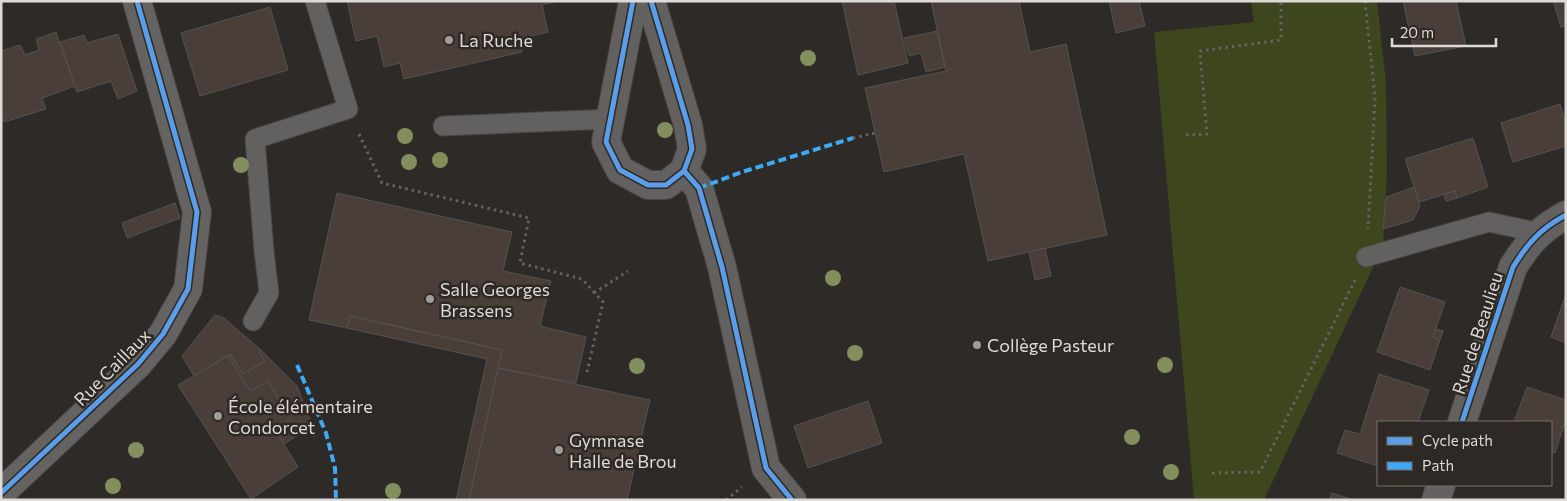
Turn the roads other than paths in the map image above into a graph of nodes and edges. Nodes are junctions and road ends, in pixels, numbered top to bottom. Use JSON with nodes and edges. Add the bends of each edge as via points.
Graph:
{"nodes":[{"id":1,"x":137,"y":1,"type":"edge"},
{"id":2,"x":316,"y":1,"type":"edge"},
{"id":3,"x":634,"y":1,"type":"edge"},
{"id":4,"x":651,"y":1,"type":"edge"},
{"id":5,"x":610,"y":119,"type":"junction"},
{"id":6,"x":443,"y":126,"type":"dead end"},
{"id":7,"x":684,"y":171,"type":"junction"},
{"id":8,"x":1566,"y":215,"type":"edge"},
{"id":9,"x":1540,"y":233,"type":"junction"},
{"id":10,"x":1366,"y":257,"type":"road end"},
{"id":11,"x":253,"y":321,"type":"dead end"},
{"id":12,"x":1462,"y":421,"type":"edge"},
{"id":13,"x":1441,"y":486,"type":"edge"},
{"id":14,"x":1,"y":493,"type":"edge"},
{"id":15,"x":792,"y":500,"type":"edge"},
{"id":16,"x":1436,"y":500,"type":"edge"}],
"edges":[{"from":1,"to":14,"type":"street","name":"Rue Caillaux","via":[[197,212],[188,289],[163,334],[138,364]]},
{"from":2,"to":11,"type":"lane","via":[[348,109],[255,139],[269,293]]},
{"from":3,"to":5,"type":"street"},
{"from":4,"to":7,"type":"street","via":[[688,125],[692,149]]},
{"from":5,"to":6,"type":"lane"},
{"from":5,"to":7,"type":"street","via":[[606,142],[620,170],[648,185],[666,185]]},
{"from":7,"to":15,"type":"street","via":[[699,188],[722,267],[766,468]]},
{"from":8,"to":9,"type":"street","name":"Rue de Beaulieu"},
{"from":9,"to":10,"type":"lane","via":[[1489,222]]},
{"from":9,"to":12,"type":"street","name":"Rue de Beaulieu","via":[[1526,245],[1513,267]]},
{"from":13,"to":16,"type":"street"}]}
